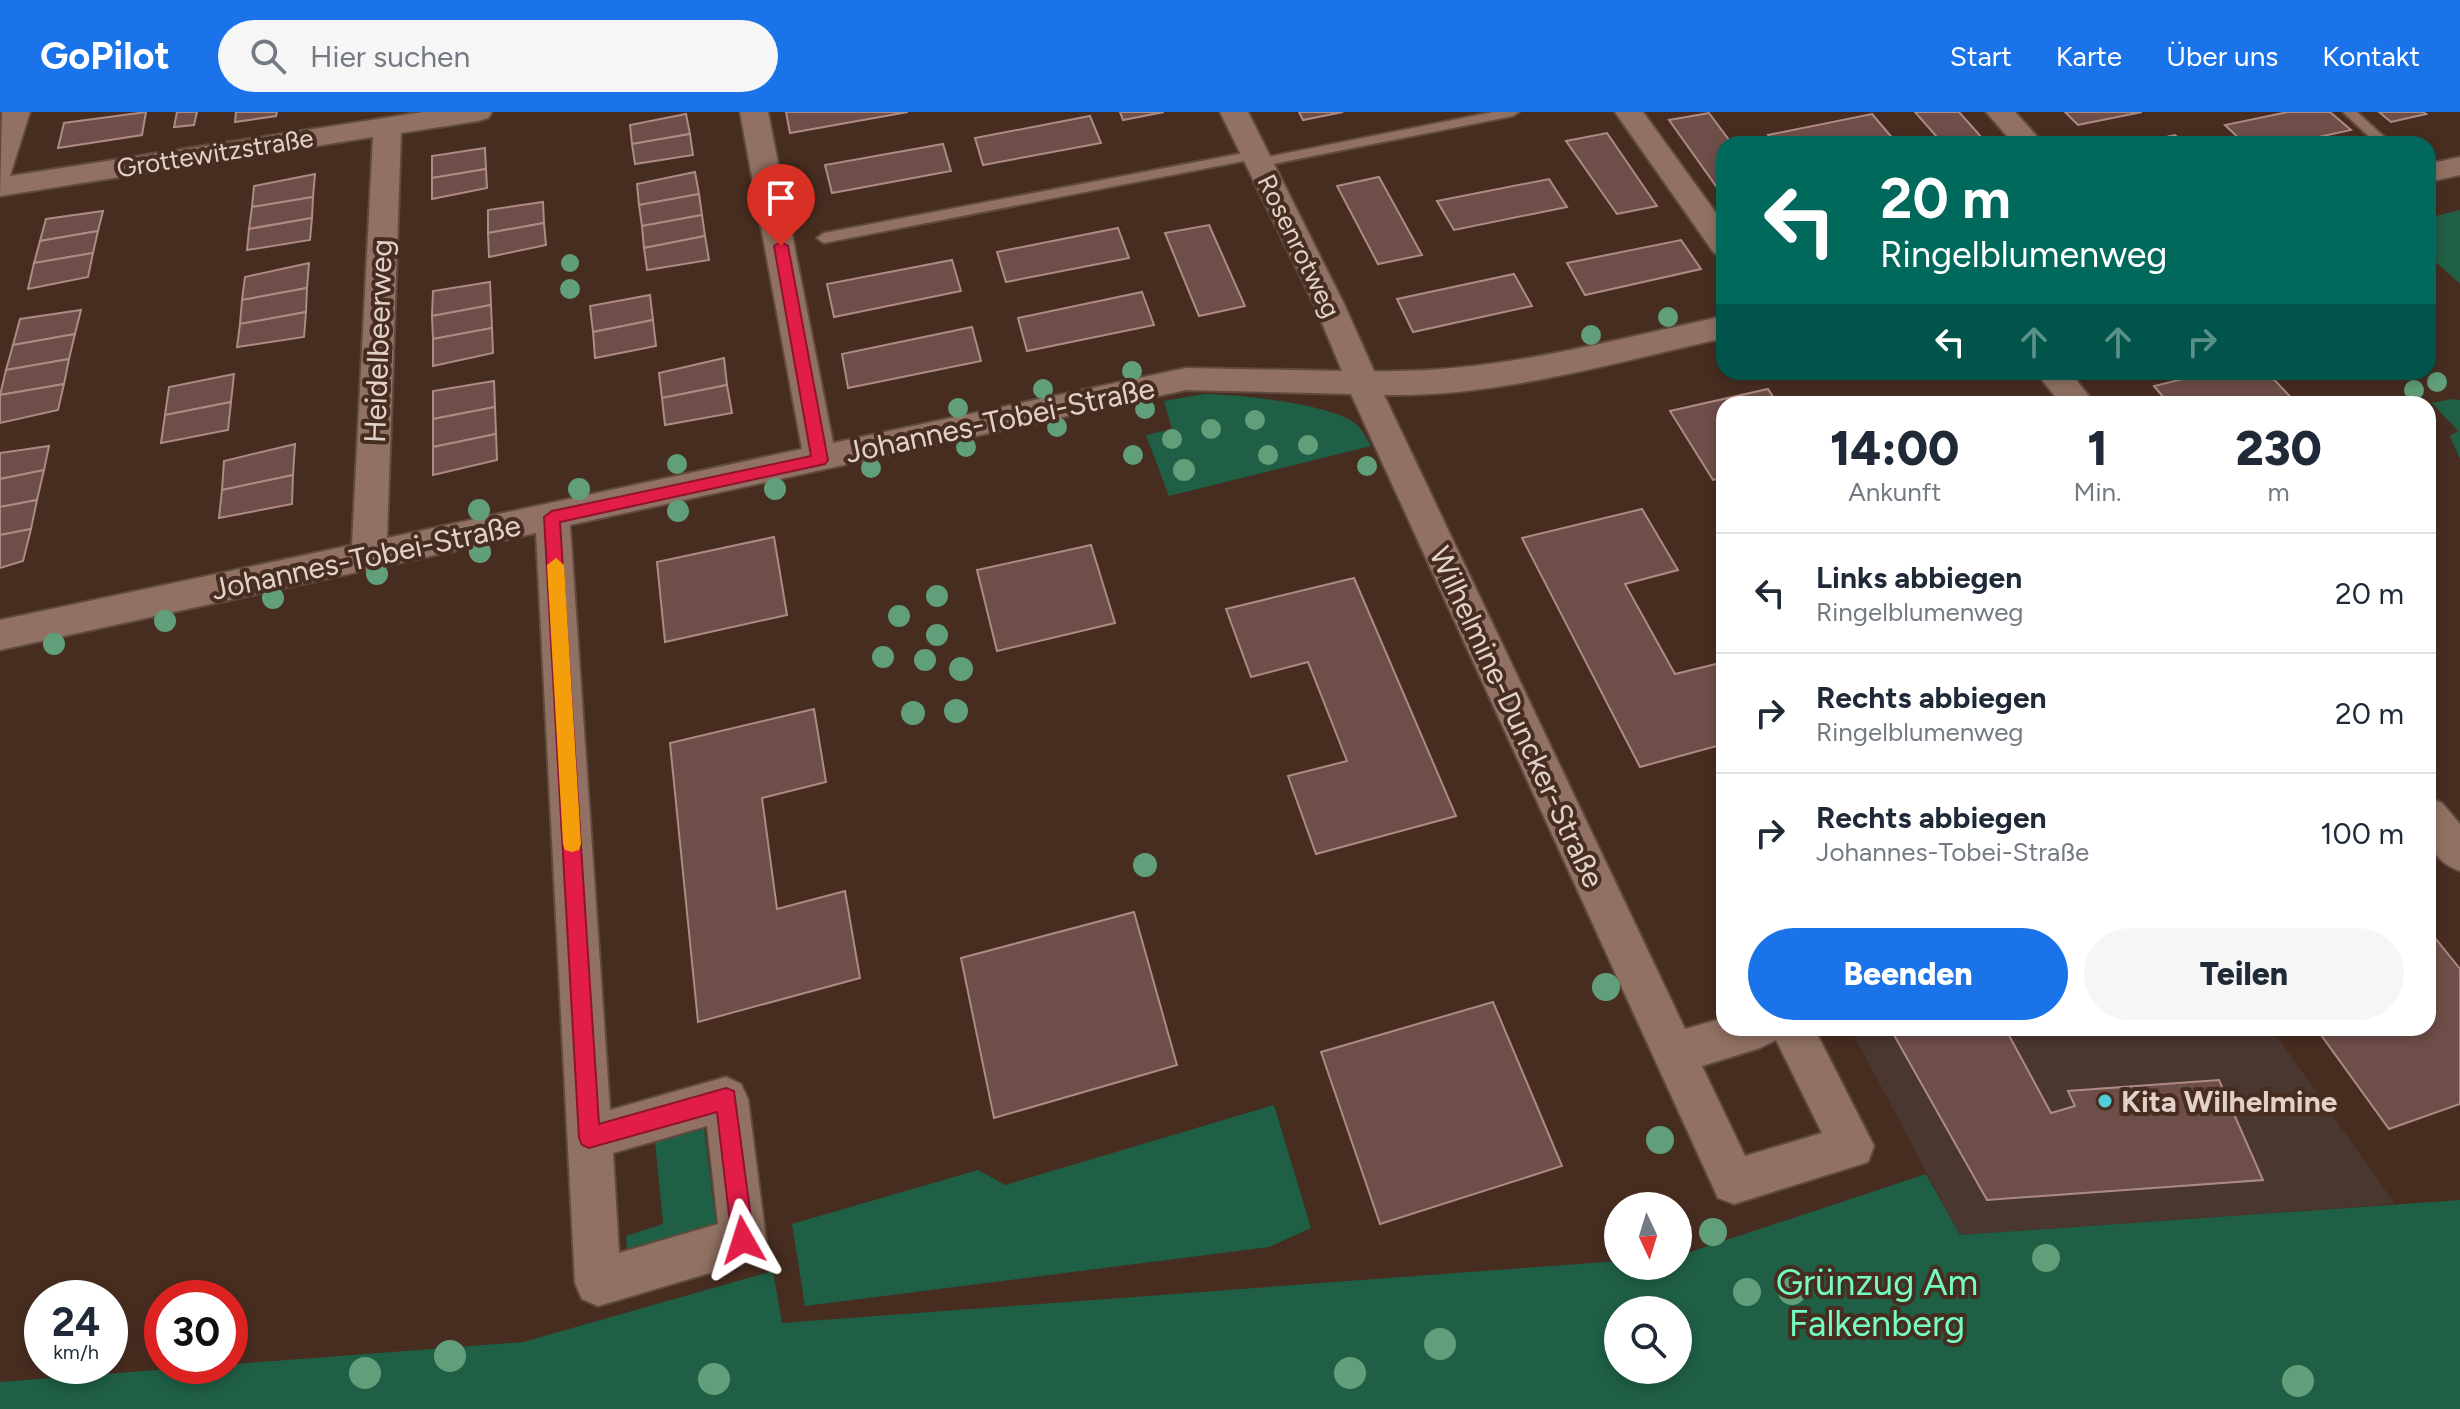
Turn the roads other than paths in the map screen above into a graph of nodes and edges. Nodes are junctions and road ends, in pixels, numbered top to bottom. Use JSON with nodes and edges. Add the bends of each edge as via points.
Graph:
{"nodes":[{"id":1,"x":16,"y":112,"type":"edge"},
{"id":2,"x":478,"y":112,"type":"edge"},
{"id":3,"x":754,"y":112,"type":"edge"},
{"id":4,"x":1234,"y":112,"type":"edge"},
{"id":5,"x":1513,"y":112,"type":"edge"},
{"id":6,"x":1629,"y":112,"type":"edge"},
{"id":7,"x":2000,"y":112,"type":"edge"},
{"id":8,"x":2349,"y":112,"type":"edge"},
{"id":9,"x":387,"y":126,"type":"junction"},
{"id":10,"x":2022,"y":136,"type":"edge"},
{"id":11,"x":2376,"y":136,"type":"edge"},
{"id":12,"x":1256,"y":159,"type":"junction"},
{"id":13,"x":2460,"y":166,"type":"edge"},
{"id":14,"x":0,"y":170,"type":"edge"},
{"id":15,"x":2436,"y":171,"type":"edge"},
{"id":16,"x":0,"y":187,"type":"edge"},
{"id":17,"x":1716,"y":235,"type":"edge"},
{"id":18,"x":824,"y":238,"type":"dead end"},
{"id":19,"x":1716,"y":329,"type":"edge"},
{"id":20,"x":2059,"y":380,"type":"edge"},
{"id":21,"x":1362,"y":381,"type":"junction"},
{"id":22,"x":2072,"y":396,"type":"edge"},
{"id":23,"x":820,"y":460,"type":"junction"},
{"id":24,"x":552,"y":517,"type":"junction"},
{"id":25,"x":369,"y":557,"type":"junction"},
{"id":26,"x":0,"y":635,"type":"edge"},
{"id":27,"x":2436,"y":824,"type":"edge"},
{"id":28,"x":2460,"y":853,"type":"edge"},
{"id":29,"x":1733,"y":1036,"type":"edge"},
{"id":30,"x":1796,"y":1036,"type":"edge"},
{"id":31,"x":1675,"y":1053,"type":"junction"},
{"id":32,"x":589,"y":1138,"type":"junction"}],
"edges":[{"from":1,"to":14,"type":"street"},
{"from":2,"to":9,"type":"street","name":"Grottewitzstraße"},
{"from":3,"to":23,"type":"street"},
{"from":4,"to":12,"type":"street","name":"Rosenrotweg"},
{"from":5,"to":12,"type":"lane"},
{"from":6,"to":17,"type":"street"},
{"from":7,"to":10,"type":"street"},
{"from":8,"to":11,"type":"lane"},
{"from":9,"to":16,"type":"street","name":"Grottewitzstraße"},
{"from":9,"to":25,"type":"street","name":"Heidelbeerweg"},
{"from":12,"to":18,"type":"lane"},
{"from":12,"to":21,"type":"street","name":"Rosenrotweg"},
{"from":13,"to":15,"type":"street"},
{"from":19,"to":21,"type":"street","name":"Johannes-Tobei-Straße","via":[[1524,371],[1430,384]]},
{"from":20,"to":22,"type":"street"},
{"from":21,"to":23,"type":"street","name":"Johannes-Tobei-Straße","via":[[1186,379]]},
{"from":21,"to":31,"type":"street","name":"Wilhelmine-Duncker-Straße"},
{"from":23,"to":24,"type":"street","name":"Johannes-Tobei-Straße"},
{"from":24,"to":25,"type":"street","name":"Johannes-Tobei-Straße"},
{"from":24,"to":32,"type":"street"},
{"from":25,"to":26,"type":"street","name":"Johannes-Tobei-Straße"},
{"from":27,"to":28,"type":"street"},
{"from":29,"to":31,"type":"street"},
{"from":30,"to":31,"type":"street","name":"Wilhelmine-Duncker-Straße","via":[[1852,1146],[1734,1182]]},
{"from":32,"to":32,"type":"street","via":[[726,1099],[743,1240],[598,1283]]}]}
